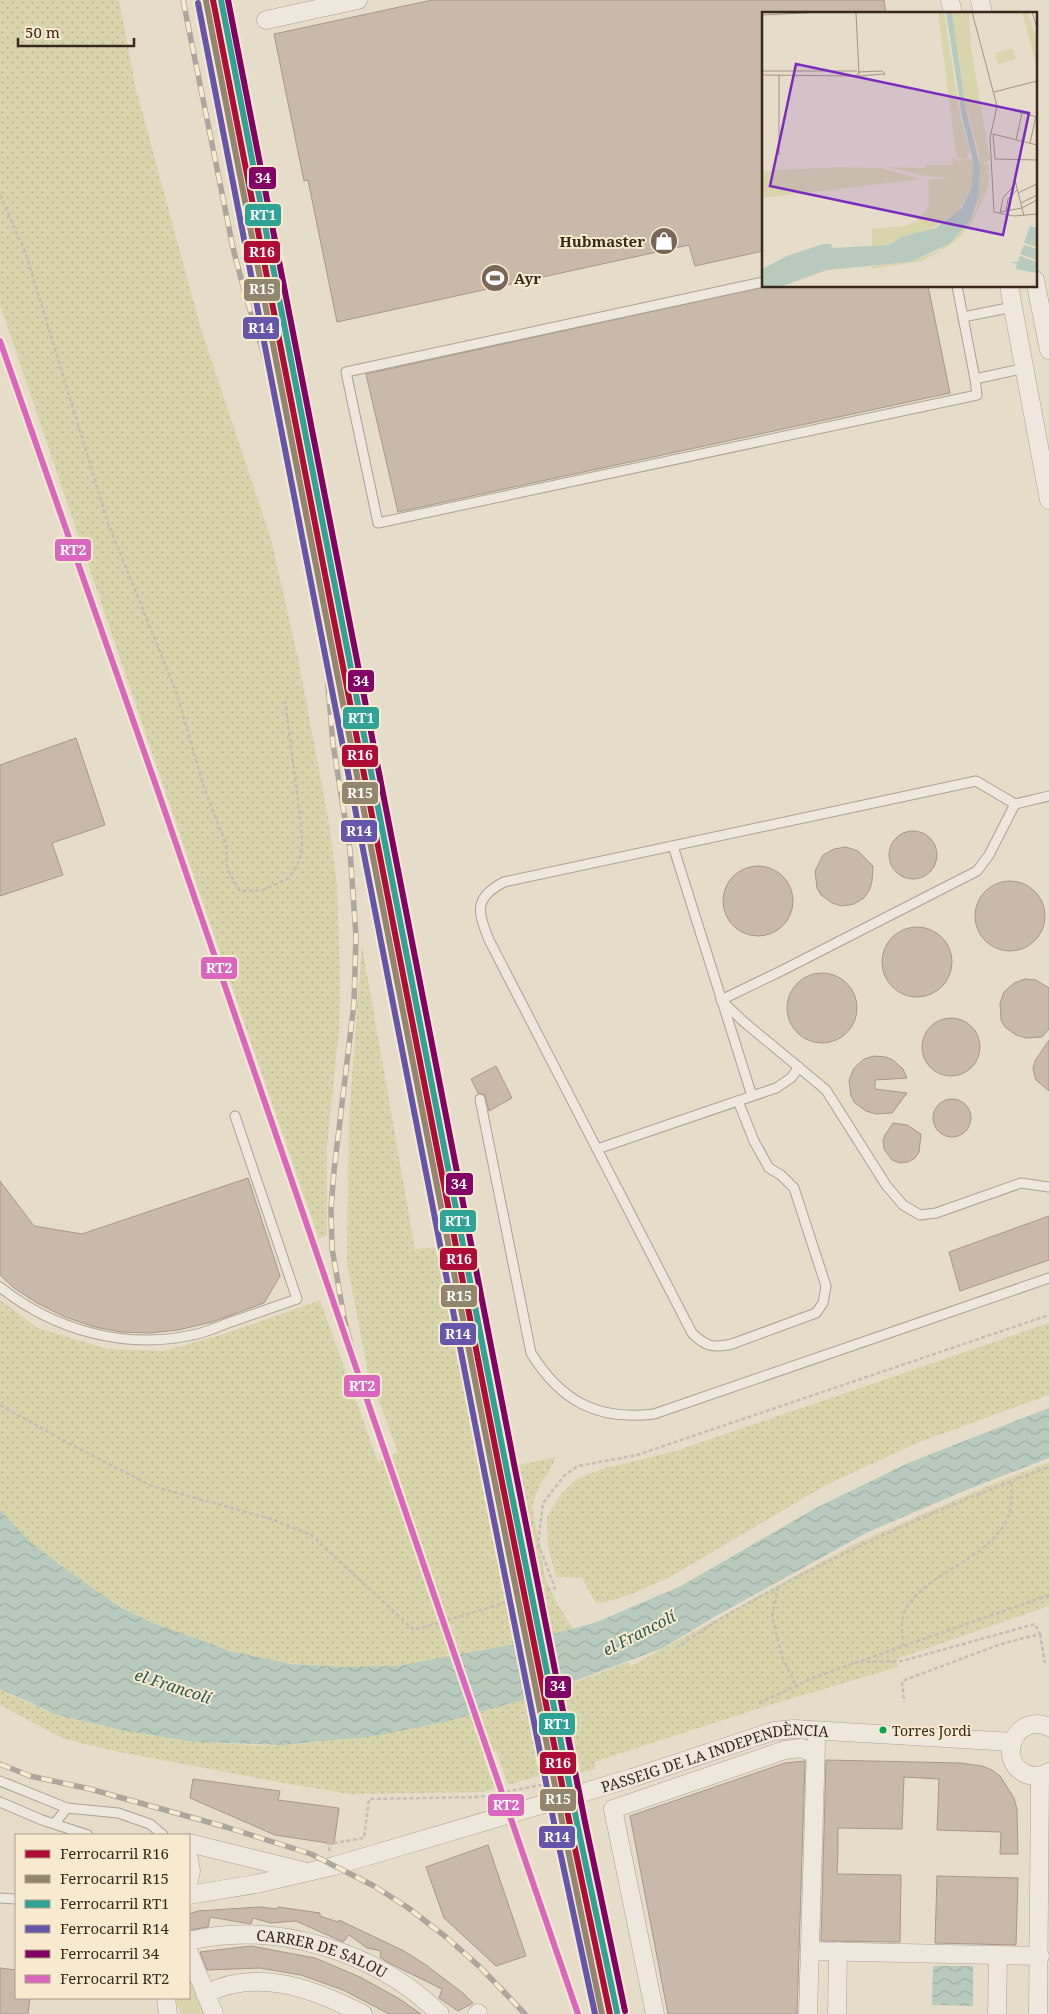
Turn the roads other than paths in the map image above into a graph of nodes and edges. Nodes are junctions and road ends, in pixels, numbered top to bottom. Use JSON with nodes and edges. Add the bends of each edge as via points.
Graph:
{"nodes":[{"id":1,"x":358,"y":0,"type":"edge"},
{"id":2,"x":266,"y":20,"type":"dead end"},
{"id":3,"x":762,"y":282,"type":"edge"},
{"id":4,"x":1036,"y":285,"type":"edge"},
{"id":5,"x":957,"y":288,"type":"edge"},
{"id":6,"x":1009,"y":288,"type":"edge"},
{"id":7,"x":1013,"y":307,"type":"junction"},
{"id":8,"x":963,"y":317,"type":"junction"},
{"id":9,"x":1049,"y":350,"type":"edge"},
{"id":10,"x":1026,"y":368,"type":"junction"},
{"id":11,"x":975,"y":378,"type":"junction"},
{"id":12,"x":1049,"y":500,"type":"edge"},
{"id":13,"x":1049,"y":796,"type":"edge"},
{"id":14,"x":1015,"y":804,"type":"junction"},
{"id":15,"x":673,"y":846,"type":"junction"},
{"id":16,"x":721,"y":1000,"type":"junction"},
{"id":17,"x":798,"y":1067,"type":"junction"},
{"id":18,"x":752,"y":1096,"type":"junction"},
{"id":19,"x":480,"y":1100,"type":"dead end"},
{"id":20,"x":738,"y":1101,"type":"junction"},
{"id":21,"x":235,"y":1116,"type":"dead end"},
{"id":22,"x":597,"y":1148,"type":"junction"},
{"id":23,"x":1049,"y":1187,"type":"edge"},
{"id":24,"x":1049,"y":1278,"type":"edge"},
{"id":25,"x":0,"y":1287,"type":"edge"},
{"id":26,"x":1049,"y":1728,"type":"edge"},
{"id":27,"x":817,"y":1730,"type":"junction"},
{"id":28,"x":1012,"y":1742,"type":"junction"},
{"id":29,"x":815,"y":1754,"type":"junction"},
{"id":30,"x":1044,"y":1774,"type":"edge"},
{"id":31,"x":0,"y":1781,"type":"edge"},
{"id":32,"x":0,"y":1802,"type":"edge"},
{"id":33,"x":67,"y":1808,"type":"junction"},
{"id":34,"x":55,"y":1824,"type":"junction"},
{"id":35,"x":85,"y":1834,"type":"edge"},
{"id":36,"x":162,"y":1834,"type":"edge"},
{"id":37,"x":190,"y":1843,"type":"edge"},
{"id":38,"x":308,"y":1872,"type":"junction"},
{"id":39,"x":190,"y":1895,"type":"edge"},
{"id":40,"x":0,"y":1898,"type":"edge"},
{"id":41,"x":15,"y":1899,"type":"edge"},
{"id":42,"x":190,"y":1940,"type":"edge"},
{"id":43,"x":810,"y":1951,"type":"junction"},
{"id":44,"x":838,"y":1951,"type":"junction"},
{"id":45,"x":190,"y":1955,"type":"edge"},
{"id":46,"x":998,"y":1955,"type":"junction"},
{"id":47,"x":1040,"y":1956,"type":"junction"},
{"id":48,"x":205,"y":1994,"type":"junction"},
{"id":49,"x":166,"y":1999,"type":"edge"},
{"id":50,"x":168,"y":2014,"type":"edge"},
{"id":51,"x":214,"y":2014,"type":"edge"},
{"id":52,"x":362,"y":2014,"type":"edge"},
{"id":53,"x":440,"y":2014,"type":"edge"},
{"id":54,"x":655,"y":2014,"type":"edge"},
{"id":55,"x":808,"y":2014,"type":"edge"},
{"id":56,"x":837,"y":2014,"type":"edge"},
{"id":57,"x":997,"y":2014,"type":"edge"},
{"id":58,"x":1038,"y":2014,"type":"edge"}],
"edges":[{"from":1,"to":2,"type":"street"},
{"from":3,"to":11,"type":"lane","via":[[346,372],[378,523],[977,395]]},
{"from":4,"to":9,"type":"street"},
{"from":5,"to":8,"type":"lane"},
{"from":6,"to":7,"type":"street"},
{"from":7,"to":8,"type":"lane"},
{"from":7,"to":10,"type":"street"},
{"from":8,"to":11,"type":"lane"},
{"from":10,"to":11,"type":"lane"},
{"from":10,"to":12,"type":"street"},
{"from":13,"to":14,"type":"lane"},
{"from":14,"to":15,"type":"lane","via":[[976,781]]},
{"from":14,"to":16,"type":"lane","via":[[989,855],[977,871]]},
{"from":15,"to":16,"type":"lane"},
{"from":15,"to":22,"type":"lane","via":[[504,882],[491,889],[482,901],[479,915],[489,940]]},
{"from":16,"to":17,"type":"lane"},
{"from":16,"to":18,"type":"lane"},
{"from":17,"to":18,"type":"lane","via":[[791,1078],[776,1088]]},
{"from":17,"to":23,"type":"lane","via":[[826,1090],[886,1185],[903,1205],[920,1215],[936,1213],[1021,1184]]},
{"from":18,"to":20,"type":"lane"},
{"from":19,"to":24,"type":"lane","via":[[531,1353],[565,1394],[583,1406],[635,1416],[654,1414]]},
{"from":20,"to":22,"type":"lane"},
{"from":20,"to":22,"type":"lane","via":[[769,1168],[794,1188],[826,1286],[823,1304],[816,1313],[732,1344],[718,1347],[702,1343],[692,1333]]},
{"from":21,"to":25,"type":"lane","via":[[297,1300],[194,1335],[165,1340],[135,1340],[102,1336],[44,1317]]},
{"from":26,"to":28,"type":"street","via":[[1040,1724],[1028,1726]]},
{"from":27,"to":28,"type":"street","name":"PASSEIG DE LA INDEPENDÈNCIA"},
{"from":27,"to":29,"type":"street"},
{"from":27,"to":38,"type":"street","name":"PASSEIG DE LA INDEPENDÈNCIA","via":[[774,1730],[632,1778]]},
{"from":28,"to":30,"type":"street","via":[[1015,1764],[1028,1775]]},
{"from":29,"to":43,"type":"street"},
{"from":29,"to":54,"type":"street","via":[[802,1748],[785,1750],[613,1809]]},
{"from":30,"to":47,"type":"street"},
{"from":31,"to":33,"type":"lane"},
{"from":32,"to":34,"type":"lane"},
{"from":33,"to":34,"type":"lane"},
{"from":33,"to":36,"type":"lane","via":[[118,1813],[150,1824]]},
{"from":34,"to":35,"type":"lane"},
{"from":37,"to":38,"type":"street","name":"PASSEIG DE LA INDEPENDÈNCIA"},
{"from":38,"to":39,"type":"street","name":"PASSEIG DE LA INDEPENDÈNCIA"},
{"from":40,"to":41,"type":"lane"},
{"from":42,"to":53,"type":"street","name":"CARRER DE SALOU","via":[[263,1935],[309,1942],[335,1950],[394,1978],[423,1997]]},
{"from":43,"to":44,"type":"street"},
{"from":43,"to":55,"type":"street"},
{"from":44,"to":46,"type":"street"},
{"from":44,"to":56,"type":"street"},
{"from":45,"to":48,"type":"street"},
{"from":46,"to":47,"type":"street"},
{"from":46,"to":57,"type":"street"},
{"from":47,"to":58,"type":"street"},
{"from":48,"to":51,"type":"street"},
{"from":48,"to":52,"type":"street","via":[[236,1984],[276,1982],[308,1988]]},
{"from":49,"to":50,"type":"street"}]}
